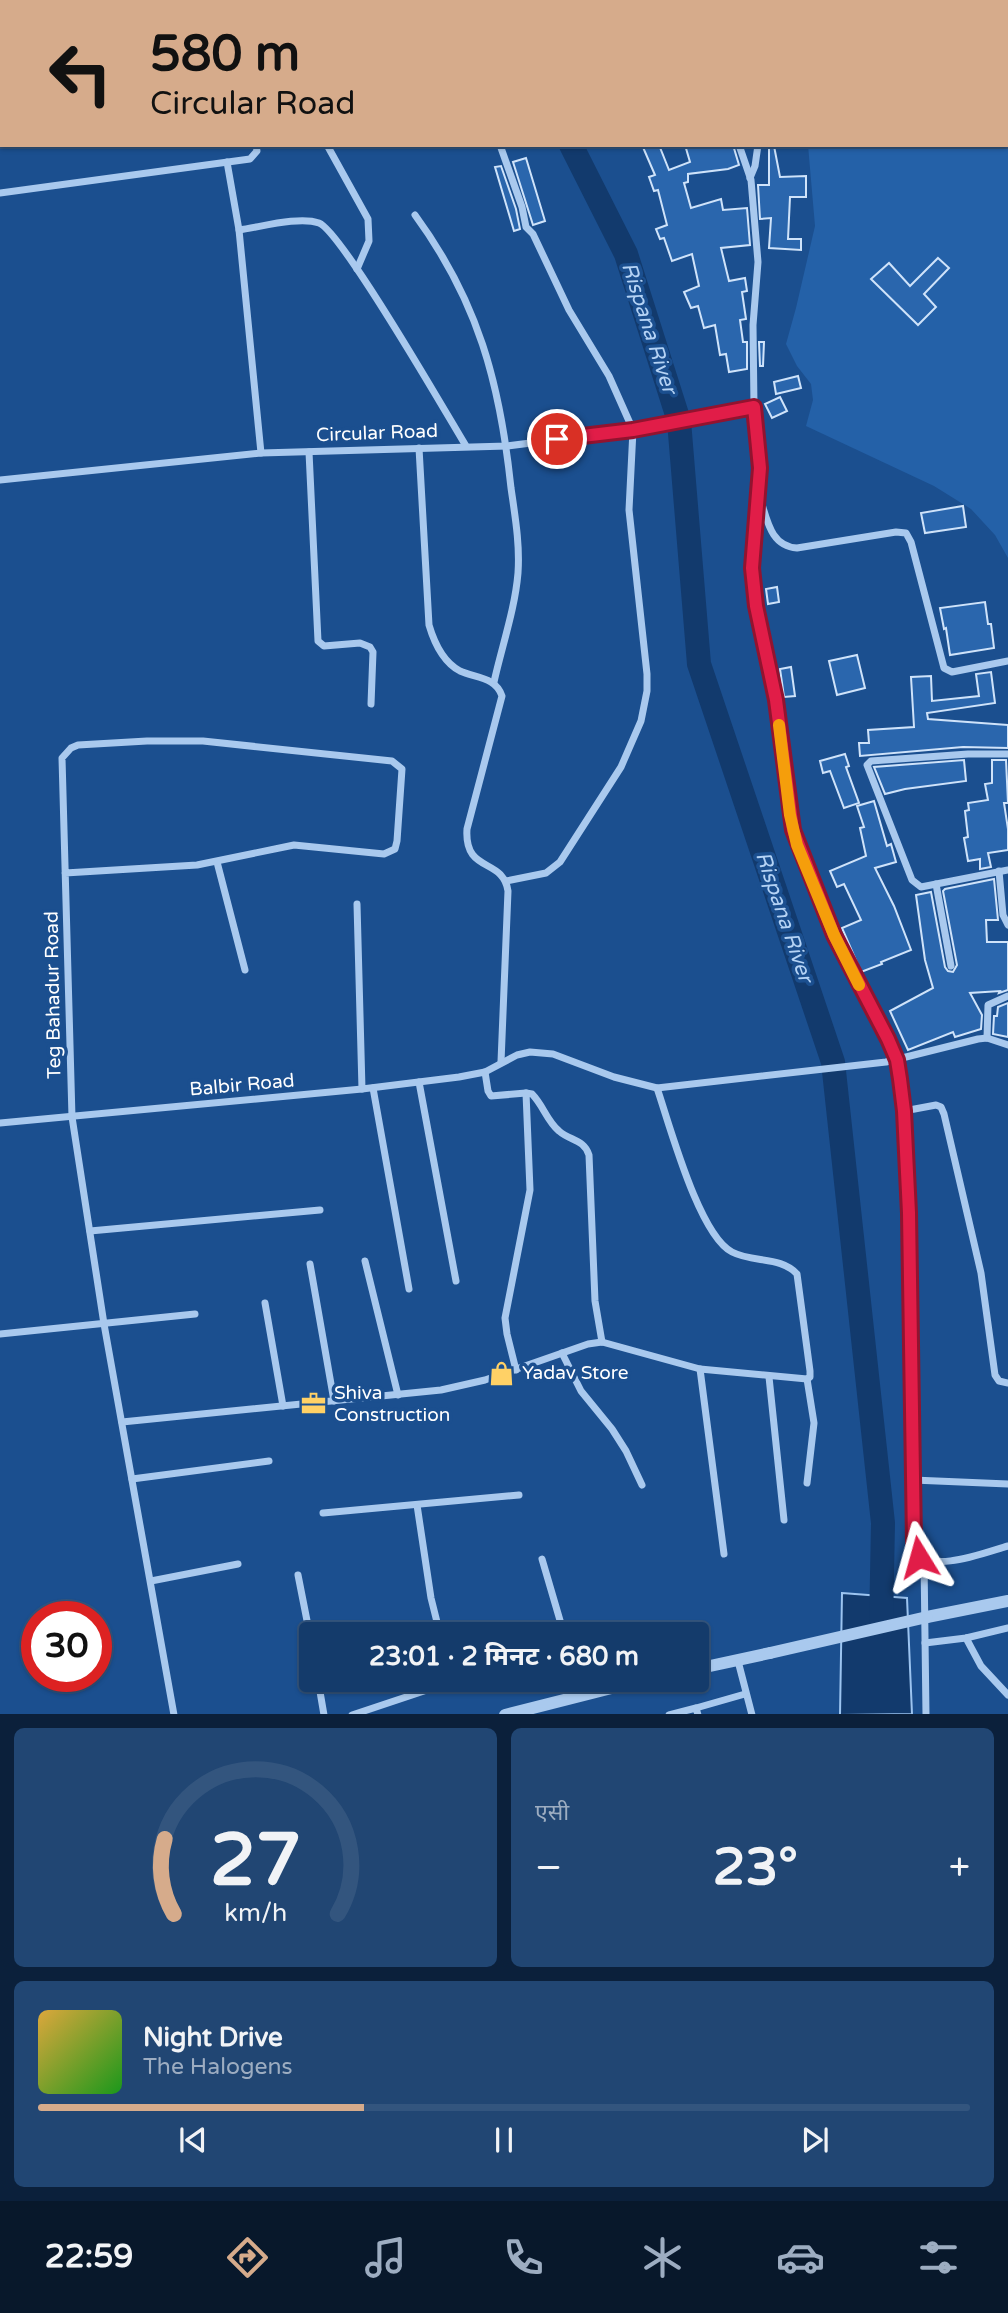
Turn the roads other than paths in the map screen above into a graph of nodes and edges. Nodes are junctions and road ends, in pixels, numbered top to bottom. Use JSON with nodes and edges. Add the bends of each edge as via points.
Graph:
{"nodes":[{"id":1,"x":256,"y":147,"type":"edge"},
{"id":2,"x":328,"y":147,"type":"edge"},
{"id":3,"x":501,"y":147,"type":"edge"},
{"id":4,"x":739,"y":147,"type":"edge"},
{"id":5,"x":758,"y":147,"type":"edge"},
{"id":6,"x":227,"y":162,"type":"junction"},
{"id":7,"x":750,"y":178,"type":"junction"},
{"id":8,"x":0,"y":193,"type":"edge"},
{"id":9,"x":415,"y":215,"type":"dead end"},
{"id":10,"x":239,"y":230,"type":"junction"},
{"id":11,"x":357,"y":269,"type":"junction"},
{"id":12,"x":754,"y":407,"type":"junction"},
{"id":13,"x":633,"y":430,"type":"junction"},
{"id":14,"x":466,"y":446,"type":"junction"},
{"id":15,"x":507,"y":446,"type":"junction"},
{"id":16,"x":419,"y":448,"type":"junction"},
{"id":17,"x":309,"y":452,"type":"junction"},
{"id":18,"x":261,"y":453,"type":"junction"},
{"id":19,"x":0,"y":480,"type":"edge"},
{"id":20,"x":757,"y":491,"type":"junction"},
{"id":21,"x":1008,"y":661,"type":"edge"},
{"id":22,"x":494,"y":682,"type":"junction"},
{"id":23,"x":371,"y":705,"type":"dead end"},
{"id":24,"x":1008,"y":754,"type":"edge"},
{"id":25,"x":217,"y":862,"type":"junction"},
{"id":26,"x":1008,"y":870,"type":"edge"},
{"id":27,"x":999,"y":871,"type":"junction"},
{"id":28,"x":65,"y":873,"type":"junction"},
{"id":29,"x":506,"y":881,"type":"junction"},
{"id":30,"x":936,"y":884,"type":"junction"},
{"id":31,"x":357,"y":904,"type":"dead end"},
{"id":32,"x":1008,"y":925,"type":"edge"},
{"id":33,"x":951,"y":967,"type":"dead end"},
{"id":34,"x":245,"y":970,"type":"dead end"},
{"id":35,"x":1008,"y":996,"type":"edge"},
{"id":36,"x":987,"y":1038,"type":"junction"},
{"id":37,"x":1008,"y":1045,"type":"edge"},
{"id":38,"x":897,"y":1060,"type":"junction"},
{"id":39,"x":502,"y":1062,"type":"junction"},
{"id":40,"x":485,"y":1072,"type":"junction"},
{"id":41,"x":419,"y":1082,"type":"junction"},
{"id":42,"x":373,"y":1088,"type":"junction"},
{"id":43,"x":657,"y":1088,"type":"junction"},
{"id":44,"x":362,"y":1089,"type":"junction"},
{"id":45,"x":526,"y":1093,"type":"junction"},
{"id":46,"x":904,"y":1111,"type":"junction"},
{"id":47,"x":72,"y":1117,"type":"junction"},
{"id":48,"x":0,"y":1123,"type":"edge"},
{"id":49,"x":320,"y":1210,"type":"dead end"},
{"id":50,"x":90,"y":1231,"type":"junction"},
{"id":51,"x":365,"y":1261,"type":"dead end"},
{"id":52,"x":310,"y":1265,"type":"dead end"},
{"id":53,"x":456,"y":1281,"type":"dead end"},
{"id":54,"x":409,"y":1289,"type":"dead end"},
{"id":55,"x":265,"y":1304,"type":"dead end"},
{"id":56,"x":195,"y":1314,"type":"dead end"},
{"id":57,"x":104,"y":1324,"type":"junction"},
{"id":58,"x":0,"y":1334,"type":"edge"},
{"id":59,"x":602,"y":1342,"type":"junction"},
{"id":60,"x":562,"y":1353,"type":"junction"},
{"id":61,"x":700,"y":1369,"type":"junction"},
{"id":62,"x":516,"y":1370,"type":"junction"},
{"id":63,"x":769,"y":1377,"type":"junction"},
{"id":64,"x":805,"y":1379,"type":"junction"},
{"id":65,"x":1008,"y":1383,"type":"edge"},
{"id":66,"x":398,"y":1395,"type":"junction"},
{"id":67,"x":334,"y":1401,"type":"junction"},
{"id":68,"x":282,"y":1406,"type":"junction"},
{"id":69,"x":121,"y":1422,"type":"junction"},
{"id":70,"x":269,"y":1461,"type":"dead end"},
{"id":71,"x":132,"y":1479,"type":"junction"},
{"id":72,"x":913,"y":1480,"type":"junction"},
{"id":73,"x":807,"y":1483,"type":"dead end"},
{"id":74,"x":1008,"y":1484,"type":"edge"},
{"id":75,"x":642,"y":1485,"type":"dead end"},
{"id":76,"x":519,"y":1494,"type":"dead end"},
{"id":77,"x":417,"y":1505,"type":"junction"},
{"id":78,"x":323,"y":1513,"type":"dead end"},
{"id":79,"x":784,"y":1520,"type":"dead end"},
{"id":80,"x":1008,"y":1546,"type":"edge"},
{"id":81,"x":724,"y":1554,"type":"dead end"},
{"id":82,"x":542,"y":1559,"type":"dead end"},
{"id":83,"x":924,"y":1560,"type":"junction"},
{"id":84,"x":238,"y":1564,"type":"dead end"},
{"id":85,"x":298,"y":1575,"type":"dead end"},
{"id":86,"x":151,"y":1581,"type":"junction"},
{"id":87,"x":1008,"y":1601,"type":"edge"},
{"id":88,"x":307,"y":1622,"type":"edge"},
{"id":89,"x":437,"y":1622,"type":"edge"},
{"id":90,"x":560,"y":1622,"type":"edge"},
{"id":91,"x":1008,"y":1628,"type":"edge"},
{"id":92,"x":966,"y":1638,"type":"junction"},
{"id":93,"x":925,"y":1643,"type":"junction"},
{"id":94,"x":738,"y":1661,"type":"junction"},
{"id":95,"x":709,"y":1667,"type":"edge"},
{"id":96,"x":320,"y":1692,"type":"edge"},
{"id":97,"x":419,"y":1692,"type":"edge"},
{"id":98,"x":598,"y":1692,"type":"edge"},
{"id":99,"x":745,"y":1694,"type":"junction"},
{"id":100,"x":1008,"y":1695,"type":"edge"},
{"id":101,"x":697,"y":1711,"type":"edge"},
{"id":102,"x":524,"y":1712,"type":"edge"},
{"id":103,"x":174,"y":1714,"type":"edge"},
{"id":104,"x":324,"y":1714,"type":"edge"},
{"id":105,"x":352,"y":1714,"type":"edge"},
{"id":106,"x":505,"y":1714,"type":"edge"},
{"id":107,"x":668,"y":1714,"type":"edge"},
{"id":108,"x":752,"y":1714,"type":"edge"},
{"id":109,"x":926,"y":1714,"type":"edge"}],
"edges":[{"from":1,"to":6,"type":"street","via":[[250,159]]},
{"from":2,"to":11,"type":"street","via":[[368,219],[369,241]]},
{"from":3,"to":13,"type":"street","via":[[526,226],[609,376]]},
{"from":4,"to":7,"type":"street"},
{"from":5,"to":7,"type":"street"},
{"from":6,"to":8,"type":"street"},
{"from":6,"to":10,"type":"street"},
{"from":7,"to":12,"type":"street","via":[[758,262]]},
{"from":9,"to":15,"type":"street","via":[[457,279],[496,387]]},
{"from":10,"to":11,"type":"street","via":[[310,221],[322,225]]},
{"from":10,"to":18,"type":"street"},
{"from":11,"to":14,"type":"street"},
{"from":12,"to":13,"type":"street","name":"Circular Road"},
{"from":12,"to":20,"type":"street","via":[[760,468]]},
{"from":13,"to":15,"type":"street","name":"Circular Road"},
{"from":13,"to":29,"type":"street","via":[[629,510],[647,674],[645,707],[630,749],[560,862],[546,873]]},
{"from":14,"to":15,"type":"street","name":"Circular Road"},
{"from":14,"to":16,"type":"street","name":"Circular Road"},
{"from":15,"to":22,"type":"street","via":[[518,562]]},
{"from":16,"to":17,"type":"street","name":"Circular Road"},
{"from":16,"to":22,"type":"street","via":[[432,637],[458,670]]},
{"from":17,"to":18,"type":"street","name":"Circular Road"},
{"from":17,"to":23,"type":"street","via":[[318,641],[324,646],[360,643],[370,647]]},
{"from":18,"to":19,"type":"street","name":"Circular Road"},
{"from":20,"to":21,"type":"street","via":[[773,534],[789,548],[906,533],[944,668],[952,671]]},
{"from":20,"to":38,"type":"street","via":[[752,568],[756,606],[776,700],[793,830],[834,935]]},
{"from":22,"to":29,"type":"street","via":[[501,704],[466,841],[473,857]]},
{"from":24,"to":30,"type":"street","via":[[868,763],[912,880],[921,887]]},
{"from":25,"to":28,"type":"street"},
{"from":25,"to":28,"type":"street","name":"Teg Bahadur Road","via":[[294,845],[390,852],[397,841],[402,769],[392,761],[203,741],[71,747],[62,758]]},
{"from":25,"to":34,"type":"street"},
{"from":26,"to":27,"type":"street"},
{"from":27,"to":30,"type":"street"},
{"from":27,"to":32,"type":"street"},
{"from":28,"to":47,"type":"street","name":"Teg Bahadur Road"},
{"from":29,"to":39,"type":"street"},
{"from":30,"to":33,"type":"street"},
{"from":31,"to":44,"type":"street"},
{"from":35,"to":36,"type":"street","via":[[988,1005]]},
{"from":36,"to":37,"type":"street"},
{"from":36,"to":38,"type":"street","name":"Balbir Road"},
{"from":38,"to":43,"type":"street","name":"Balbir Road"},
{"from":38,"to":46,"type":"street"},
{"from":39,"to":40,"type":"street","name":"Balbir Road"},
{"from":39,"to":43,"type":"street","name":"Balbir Road","via":[[542,1052]]},
{"from":40,"to":41,"type":"street","name":"Balbir Road"},
{"from":40,"to":45,"type":"street","via":[[491,1096]]},
{"from":41,"to":42,"type":"street","name":"Balbir Road"},
{"from":41,"to":53,"type":"street"},
{"from":42,"to":44,"type":"street","name":"Balbir Road"},
{"from":42,"to":54,"type":"street"},
{"from":43,"to":64,"type":"street","via":[[711,1231],[732,1252],[786,1265],[797,1274],[810,1371]]},
{"from":44,"to":47,"type":"street","name":"Balbir Road"},
{"from":45,"to":59,"type":"street","via":[[532,1094],[559,1131],[584,1144],[589,1155],[595,1301]]},
{"from":45,"to":62,"type":"street","via":[[530,1190],[505,1318]]},
{"from":46,"to":65,"type":"street","via":[[936,1105],[944,1114],[981,1273],[995,1375]]},
{"from":46,"to":72,"type":"street"},
{"from":47,"to":48,"type":"street","name":"Balbir Road"},
{"from":47,"to":50,"type":"street","name":"Teg Bahadur Road"},
{"from":49,"to":50,"type":"street"},
{"from":50,"to":57,"type":"street","name":"Teg Bahadur Road"},
{"from":51,"to":66,"type":"street"},
{"from":52,"to":67,"type":"street"},
{"from":55,"to":68,"type":"street"},
{"from":56,"to":57,"type":"street"},
{"from":57,"to":58,"type":"street"},
{"from":57,"to":69,"type":"street","name":"Teg Bahadur Road"},
{"from":59,"to":60,"type":"street"},
{"from":59,"to":61,"type":"street"},
{"from":60,"to":62,"type":"street"},
{"from":60,"to":75,"type":"street","via":[[581,1391],[626,1451]]},
{"from":61,"to":63,"type":"street"},
{"from":61,"to":81,"type":"street"},
{"from":62,"to":66,"type":"street","via":[[462,1387]]},
{"from":63,"to":64,"type":"street"},
{"from":63,"to":79,"type":"street"},
{"from":64,"to":73,"type":"street","via":[[814,1423]]},
{"from":66,"to":67,"type":"street"},
{"from":67,"to":68,"type":"street"},
{"from":68,"to":69,"type":"street"},
{"from":69,"to":71,"type":"street","name":"Teg Bahadur Road"},
{"from":70,"to":71,"type":"street"},
{"from":71,"to":86,"type":"street","name":"Teg Bahadur Road"},
{"from":72,"to":74,"type":"street"},
{"from":72,"to":83,"type":"street","via":[[915,1550]]},
{"from":76,"to":77,"type":"street"},
{"from":77,"to":78,"type":"street"},
{"from":77,"to":89,"type":"street"},
{"from":80,"to":83,"type":"street","via":[[949,1561]]},
{"from":82,"to":90,"type":"street"},
{"from":83,"to":93,"type":"street"},
{"from":84,"to":86,"type":"street"},
{"from":85,"to":88,"type":"street"},
{"from":86,"to":103,"type":"street","name":"Teg Bahadur Road"},
{"from":87,"to":94,"type":"street","bridge":true},
{"from":91,"to":92,"type":"street"},
{"from":92,"to":93,"type":"street"},
{"from":92,"to":100,"type":"street","via":[[981,1667]]},
{"from":93,"to":109,"type":"street"},
{"from":94,"to":95,"type":"street"},
{"from":94,"to":99,"type":"street"},
{"from":96,"to":104,"type":"street"},
{"from":97,"to":105,"type":"street"},
{"from":98,"to":102,"type":"street"},
{"from":99,"to":101,"type":"street"},
{"from":99,"to":108,"type":"street"},
{"from":101,"to":107,"type":"street"},
{"from":102,"to":106,"type":"street"}]}
